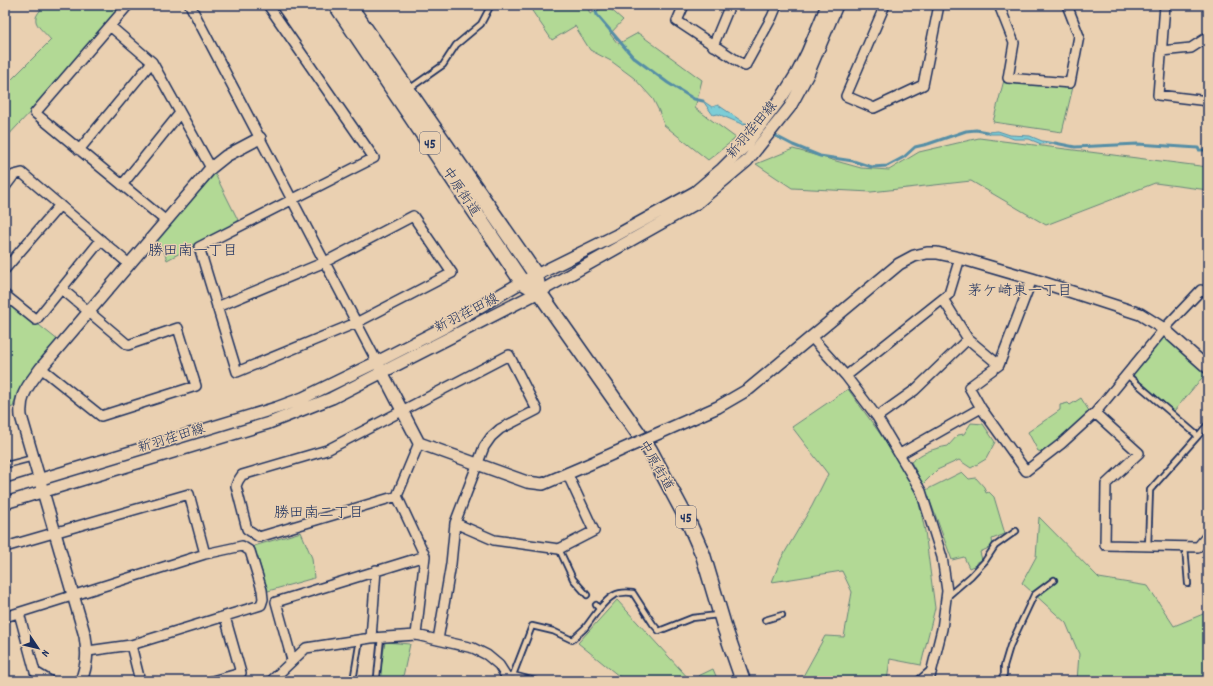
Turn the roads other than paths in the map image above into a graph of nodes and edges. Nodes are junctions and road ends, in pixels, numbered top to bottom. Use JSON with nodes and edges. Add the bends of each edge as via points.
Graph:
{"nodes":[{"id":1,"x":128,"y":5,"type":"edge"},
{"id":2,"x":190,"y":5,"type":"edge"},
{"id":3,"x":268,"y":5,"type":"edge"},
{"id":4,"x":336,"y":5,"type":"edge"},
{"id":5,"x":349,"y":5,"type":"edge"},
{"id":6,"x":491,"y":5,"type":"edge"},
{"id":7,"x":684,"y":5,"type":"edge"},
{"id":8,"x":730,"y":5,"type":"edge"},
{"id":9,"x":777,"y":5,"type":"edge"},
{"id":10,"x":828,"y":5,"type":"edge"},
{"id":11,"x":837,"y":5,"type":"edge"},
{"id":12,"x":885,"y":5,"type":"edge"},
{"id":13,"x":939,"y":5,"type":"edge"},
{"id":14,"x":999,"y":5,"type":"edge"},
{"id":15,"x":1068,"y":5,"type":"edge"},
{"id":16,"x":1165,"y":5,"type":"edge"},
{"id":17,"x":110,"y":26,"type":"junction"},
{"id":18,"x":1208,"y":37,"type":"edge"},
{"id":19,"x":714,"y":46,"type":"junction"},
{"id":20,"x":1161,"y":51,"type":"junction"},
{"id":21,"x":152,"y":62,"type":"junction"},
{"id":22,"x":407,"y":90,"type":"junction"},
{"id":23,"x":1208,"y":101,"type":"edge"},
{"id":24,"x":180,"y":113,"type":"junction"},
{"id":25,"x":260,"y":138,"type":"junction"},
{"id":26,"x":757,"y":140,"type":"junction"},
{"id":27,"x":79,"y":150,"type":"junction"},
{"id":28,"x":211,"y":168,"type":"junction"},
{"id":29,"x":122,"y":185,"type":"junction"},
{"id":30,"x":5,"y":187,"type":"edge"},
{"id":31,"x":292,"y":200,"type":"junction"},
{"id":32,"x":60,"y":205,"type":"junction"},
{"id":33,"x":166,"y":221,"type":"junction"},
{"id":34,"x":101,"y":240,"type":"junction"},
{"id":35,"x":960,"y":258,"type":"junction"},
{"id":36,"x":325,"y":262,"type":"junction"},
{"id":37,"x":129,"y":264,"type":"junction"},
{"id":38,"x":5,"y":269,"type":"edge"},
{"id":39,"x":536,"y":275,"type":"junction"},
{"id":40,"x":1032,"y":279,"type":"junction"},
{"id":41,"x":522,"y":282,"type":"junction"},
{"id":42,"x":62,"y":288,"type":"junction"},
{"id":43,"x":539,"y":292,"type":"junction"},
{"id":44,"x":1208,"y":293,"type":"edge"},
{"id":45,"x":5,"y":294,"type":"edge"},
{"id":46,"x":943,"y":299,"type":"junction"},
{"id":47,"x":217,"y":307,"type":"junction"},
{"id":48,"x":89,"y":312,"type":"junction"},
{"id":49,"x":356,"y":323,"type":"junction"},
{"id":50,"x":1164,"y":329,"type":"junction"},
{"id":51,"x":812,"y":338,"type":"junction"},
{"id":52,"x":968,"y":339,"type":"junction"},
{"id":53,"x":999,"y":365,"type":"junction"},
{"id":54,"x":380,"y":367,"type":"junction"},
{"id":55,"x":42,"y":368,"type":"junction"},
{"id":56,"x":1208,"y":368,"type":"edge"},
{"id":57,"x":1127,"y":375,"type":"junction"},
{"id":58,"x":846,"y":376,"type":"junction"},
{"id":59,"x":981,"y":408,"type":"junction"},
{"id":60,"x":401,"y":411,"type":"junction"},
{"id":61,"x":1095,"y":413,"type":"junction"},
{"id":62,"x":877,"y":417,"type":"junction"},
{"id":63,"x":1208,"y":424,"type":"edge"},
{"id":64,"x":1198,"y":436,"type":"junction"},
{"id":65,"x":419,"y":443,"type":"junction"},
{"id":66,"x":900,"y":454,"type":"junction"},
{"id":67,"x":33,"y":458,"type":"junction"},
{"id":68,"x":5,"y":462,"type":"edge"},
{"id":69,"x":479,"y":464,"type":"junction"},
{"id":70,"x":567,"y":473,"type":"junction"},
{"id":71,"x":39,"y":480,"type":"junction"},
{"id":72,"x":5,"y":490,"type":"edge"},
{"id":73,"x":42,"y":492,"type":"junction"},
{"id":74,"x":397,"y":496,"type":"junction"},
{"id":75,"x":5,"y":503,"type":"edge"},
{"id":76,"x":455,"y":523,"type":"junction"},
{"id":77,"x":1016,"y":531,"type":"dead end"},
{"id":78,"x":54,"y":532,"type":"junction"},
{"id":79,"x":1208,"y":535,"type":"edge"},
{"id":80,"x":5,"y":547,"type":"edge"},
{"id":81,"x":1148,"y":547,"type":"junction"},
{"id":82,"x":1185,"y":547,"type":"junction"},
{"id":83,"x":559,"y":549,"type":"junction"},
{"id":84,"x":205,"y":554,"type":"junction"},
{"id":85,"x":425,"y":556,"type":"junction"},
{"id":86,"x":376,"y":570,"type":"junction"},
{"id":87,"x":1054,"y":580,"type":"dead end"},
{"id":88,"x":1188,"y":584,"type":"dead end"},
{"id":89,"x":73,"y":594,"type":"junction"},
{"id":90,"x":587,"y":595,"type":"dead end"},
{"id":91,"x":946,"y":597,"type":"junction"},
{"id":92,"x":19,"y":613,"type":"junction"},
{"id":93,"x":722,"y":614,"type":"junction"},
{"id":94,"x":782,"y":615,"type":"dead end"},
{"id":95,"x":5,"y":617,"type":"edge"},
{"id":96,"x":225,"y":617,"type":"junction"},
{"id":97,"x":765,"y":620,"type":"dead end"},
{"id":98,"x":416,"y":635,"type":"junction"},
{"id":99,"x":381,"y":637,"type":"junction"},
{"id":100,"x":371,"y":638,"type":"junction"},
{"id":101,"x":360,"y":640,"type":"junction"},
{"id":102,"x":438,"y":640,"type":"junction"},
{"id":103,"x":131,"y":645,"type":"junction"},
{"id":104,"x":88,"y":651,"type":"junction"},
{"id":105,"x":292,"y":660,"type":"junction"},
{"id":106,"x":932,"y":668,"type":"junction"},
{"id":107,"x":242,"y":677,"type":"edge"},
{"id":108,"x":508,"y":677,"type":"edge"},
{"id":109,"x":50,"y":681,"type":"edge"},
{"id":110,"x":81,"y":681,"type":"edge"},
{"id":111,"x":140,"y":681,"type":"edge"},
{"id":112,"x":212,"y":681,"type":"edge"},
{"id":113,"x":271,"y":681,"type":"edge"},
{"id":114,"x":353,"y":681,"type":"edge"},
{"id":115,"x":376,"y":681,"type":"edge"},
{"id":116,"x":536,"y":681,"type":"edge"},
{"id":117,"x":743,"y":681,"type":"edge"},
{"id":118,"x":917,"y":681,"type":"edge"},
{"id":119,"x":929,"y":681,"type":"edge"},
{"id":120,"x":1000,"y":681,"type":"edge"}],
"edges":[{"from":1,"to":17,"type":"street"},
{"from":2,"to":25,"type":"street"},
{"from":3,"to":31,"type":"street","via":[[374,158]]},
{"from":4,"to":41,"type":"main road","name":"中原街道","number":"45"},
{"from":5,"to":22,"type":"main road","name":"中原街道","number":"45"},
{"from":6,"to":22,"type":"lane","via":[[481,24],[456,45],[443,64]]},
{"from":7,"to":19,"type":"street","via":[[677,21]]},
{"from":8,"to":19,"type":"street"},
{"from":9,"to":19,"type":"street","via":[[745,66]]},
{"from":10,"to":26,"type":"street","name":"新羽荏田線","via":[[797,73]]},
{"from":11,"to":26,"type":"street","name":"新羽荏田線","via":[[808,74],[790,107]]},
{"from":12,"to":13,"type":"street","via":[[846,96],[874,108],[923,85]]},
{"from":14,"to":15,"type":"street","via":[[1014,42],[1008,78],[1070,83],[1079,36]]},
{"from":16,"to":20,"type":"street"},
{"from":17,"to":21,"type":"street"},
{"from":17,"to":27,"type":"street","via":[[35,113]]},
{"from":18,"to":20,"type":"street","via":[[1191,48]]},
{"from":20,"to":23,"type":"street","via":[[1158,95]]},
{"from":21,"to":24,"type":"street"},
{"from":21,"to":27,"type":"street"},
{"from":22,"to":39,"type":"main road","name":"中原街道","number":"45"},
{"from":24,"to":28,"type":"street"},
{"from":24,"to":29,"type":"street"},
{"from":25,"to":28,"type":"street","via":[[226,156]]},
{"from":25,"to":31,"type":"street"},
{"from":26,"to":39,"type":"street","name":"新羽荏田線","via":[[695,192],[617,235]]},
{"from":26,"to":43,"type":"street","name":"新羽荏田線","via":[[747,161],[697,203]]},
{"from":27,"to":29,"type":"street"},
{"from":28,"to":33,"type":"street"},
{"from":29,"to":33,"type":"street"},
{"from":30,"to":32,"type":"street","via":[[14,175],[22,173]]},
{"from":31,"to":36,"type":"street"},
{"from":31,"to":47,"type":"street","via":[[199,247]]},
{"from":32,"to":34,"type":"street"},
{"from":32,"to":38,"type":"street"},
{"from":33,"to":37,"type":"street"},
{"from":34,"to":37,"type":"street"},
{"from":34,"to":42,"type":"street"},
{"from":35,"to":40,"type":"street"},
{"from":35,"to":46,"type":"street","via":[[949,294]]},
{"from":35,"to":51,"type":"street","via":[[937,253],[914,256],[900,264]]},
{"from":36,"to":47,"type":"street"},
{"from":36,"to":49,"type":"street"},
{"from":36,"to":49,"type":"street","via":[[413,216],[452,273]]},
{"from":37,"to":48,"type":"street"},
{"from":39,"to":41,"type":"street","name":"新羽荏田線"},
{"from":39,"to":43,"type":"main road","name":"中原街道","number":"45"},
{"from":40,"to":50,"type":"street","via":[[1140,314]]},
{"from":40,"to":53,"type":"street"},
{"from":41,"to":43,"type":"main road","name":"中原街道","number":"45"},
{"from":41,"to":54,"type":"street","name":"新羽荏田線"},
{"from":42,"to":45,"type":"street","via":[[36,320]]},
{"from":42,"to":48,"type":"street"},
{"from":43,"to":54,"type":"street","name":"新羽荏田線"},
{"from":43,"to":93,"type":"main road","name":"中原街道","number":"45","via":[[650,450],[692,529]]},
{"from":44,"to":50,"type":"street","via":[[1201,290]]},
{"from":46,"to":52,"type":"street"},
{"from":46,"to":58,"type":"street"},
{"from":47,"to":49,"type":"street","via":[[237,372]]},
{"from":48,"to":55,"type":"street"},
{"from":48,"to":55,"type":"street","via":[[128,345],[178,328],[196,386],[101,416]]},
{"from":49,"to":54,"type":"street"},
{"from":50,"to":56,"type":"street"},
{"from":50,"to":57,"type":"street"},
{"from":51,"to":58,"type":"street"},
{"from":51,"to":70,"type":"street","bridge":true,"via":[[749,389],[718,407]]},
{"from":52,"to":53,"type":"street"},
{"from":52,"to":62,"type":"street","via":[[915,390]]},
{"from":53,"to":59,"type":"street","via":[[969,387]]},
{"from":54,"to":60,"type":"street"},
{"from":54,"to":71,"type":"street","name":"新羽荏田線","via":[[276,408]]},
{"from":54,"to":73,"type":"street","name":"新羽荏田線","via":[[332,398],[269,423]]},
{"from":55,"to":67,"type":"street","via":[[24,392],[20,405]]},
{"from":57,"to":61,"type":"street"},
{"from":57,"to":64,"type":"lane"},
{"from":58,"to":62,"type":"street"},
{"from":59,"to":61,"type":"street","via":[[1026,471]]},
{"from":59,"to":66,"type":"street"},
{"from":60,"to":65,"type":"street"},
{"from":60,"to":69,"type":"street","via":[[509,355],[537,410],[491,436],[484,447]]},
{"from":60,"to":74,"type":"street","via":[[327,450],[242,475],[236,486],[246,528],[259,537]]},
{"from":61,"to":81,"type":"street","via":[[1139,452],[1106,484],[1105,545]]},
{"from":62,"to":66,"type":"street"},
{"from":63,"to":64,"type":"lane"},
{"from":64,"to":81,"type":"lane","via":[[1150,490]]},
{"from":65,"to":69,"type":"street"},
{"from":65,"to":74,"type":"street"},
{"from":66,"to":91,"type":"street","via":[[921,491],[942,557],[948,591]]},
{"from":67,"to":68,"type":"lane","via":[[6,466]]},
{"from":67,"to":71,"type":"street"},
{"from":69,"to":70,"type":"street","via":[[527,482],[543,484]]},
{"from":69,"to":76,"type":"street"},
{"from":70,"to":83,"type":"street","via":[[594,530]]},
{"from":71,"to":72,"type":"street","name":"新羽荏田線"},
{"from":71,"to":73,"type":"street"},
{"from":73,"to":75,"type":"street","name":"新羽荏田線"},
{"from":73,"to":78,"type":"street"},
{"from":74,"to":85,"type":"street"},
{"from":76,"to":83,"type":"street","via":[[494,540]]},
{"from":76,"to":102,"type":"street"},
{"from":77,"to":91,"type":"lane","via":[[995,546],[971,576]]},
{"from":78,"to":80,"type":"street"},
{"from":78,"to":84,"type":"street","via":[[189,494]]},
{"from":78,"to":89,"type":"street"},
{"from":79,"to":82,"type":"street","via":[[1198,547]]},
{"from":81,"to":82,"type":"street"},
{"from":82,"to":88,"type":"lane"},
{"from":83,"to":90,"type":"lane","via":[[573,579]]},
{"from":84,"to":89,"type":"street"},
{"from":84,"to":96,"type":"street","via":[[242,546],[250,551],[262,590],[261,605]]},
{"from":85,"to":86,"type":"street"},
{"from":85,"to":98,"type":"street"},
{"from":86,"to":100,"type":"street"},
{"from":86,"to":105,"type":"street","via":[[276,602]]},
{"from":87,"to":120,"type":"lane","via":[[1034,595],[1010,646]]},
{"from":89,"to":92,"type":"street"},
{"from":89,"to":104,"type":"street"},
{"from":91,"to":106,"type":"street","via":[[942,629]]},
{"from":92,"to":95,"type":"street"},
{"from":92,"to":109,"type":"street","via":[[35,672]]},
{"from":93,"to":108,"type":"lane","via":[[692,618],[659,631],[633,593],[623,592],[609,597],[598,607],[585,628],[572,640],[553,631],[532,626]]},
{"from":93,"to":117,"type":"main road","name":"中原街道","number":"45"},
{"from":94,"to":97,"type":"lane"},
{"from":96,"to":103,"type":"street"},
{"from":96,"to":107,"type":"street"},
{"from":98,"to":99,"type":"street"},
{"from":98,"to":102,"type":"street"},
{"from":99,"to":100,"type":"street"},
{"from":99,"to":115,"type":"lane"},
{"from":100,"to":101,"type":"street"},
{"from":101,"to":105,"type":"street","via":[[306,648]]},
{"from":101,"to":114,"type":"lane"},
{"from":102,"to":108,"type":"street","via":[[473,648],[499,665]]},
{"from":103,"to":104,"type":"street"},
{"from":103,"to":111,"type":"street"},
{"from":104,"to":110,"type":"street"},
{"from":105,"to":113,"type":"street"},
{"from":106,"to":118,"type":"lane"},
{"from":106,"to":119,"type":"street"},
{"from":107,"to":112,"type":"street"},
{"from":108,"to":116,"type":"lane"}]}
